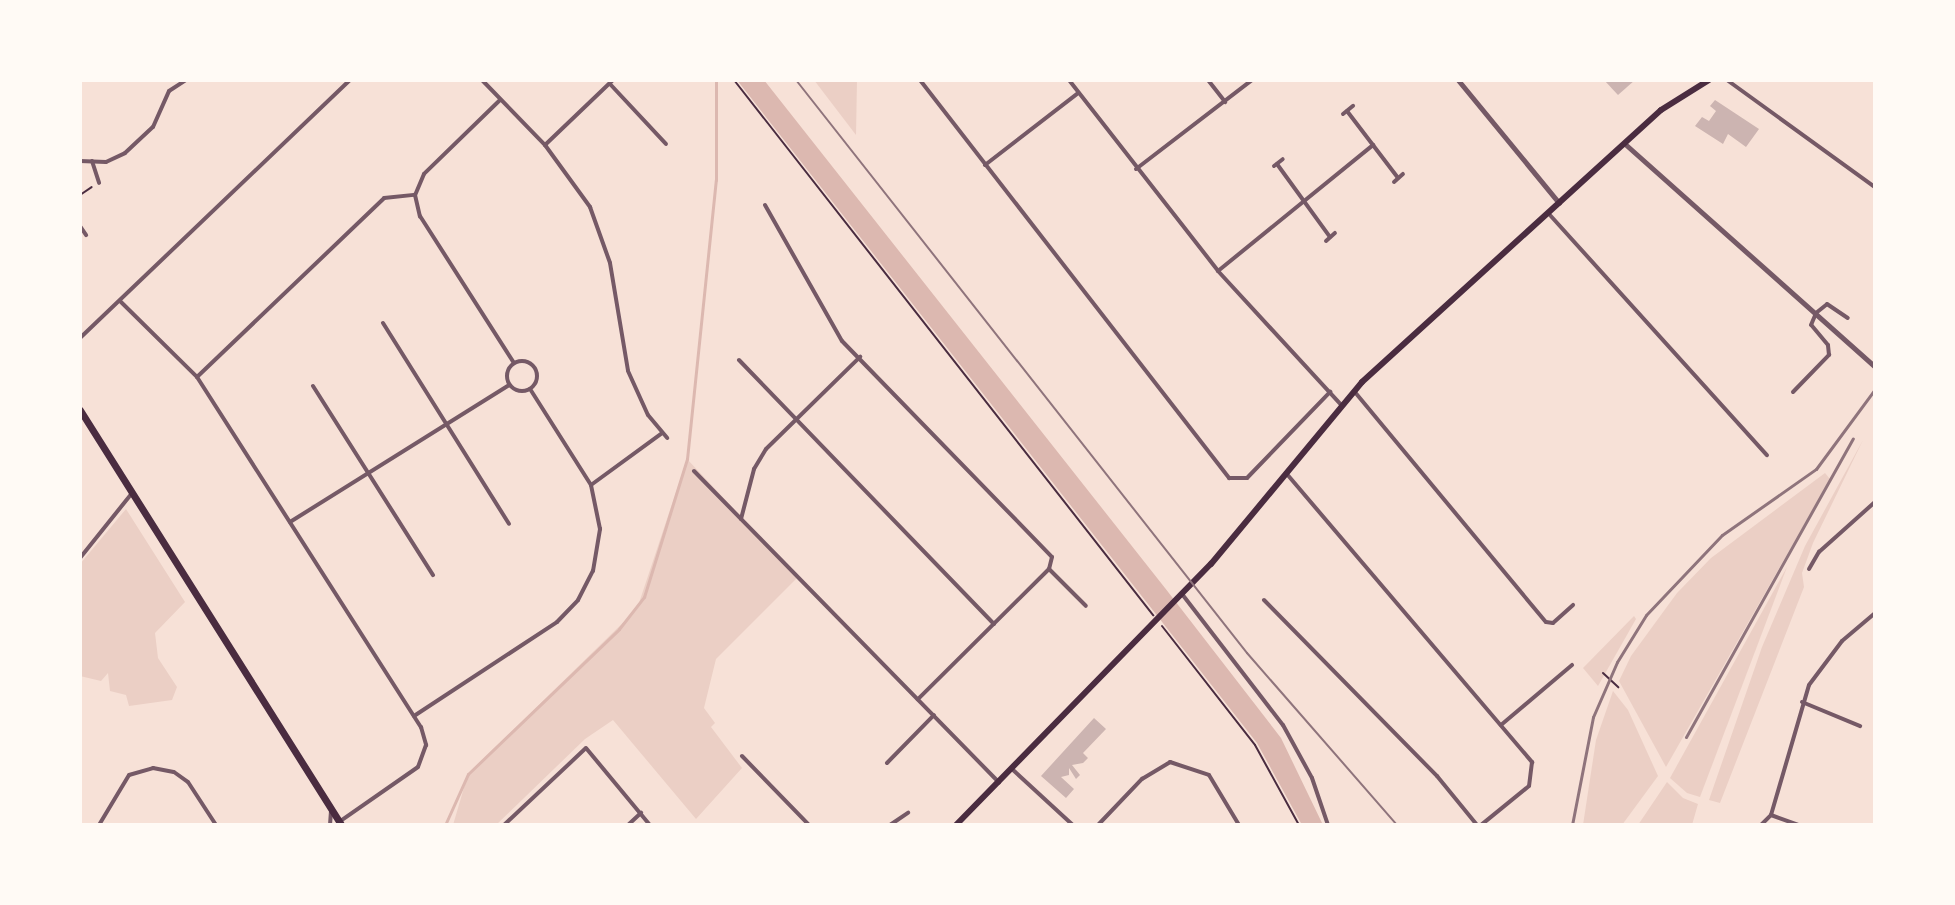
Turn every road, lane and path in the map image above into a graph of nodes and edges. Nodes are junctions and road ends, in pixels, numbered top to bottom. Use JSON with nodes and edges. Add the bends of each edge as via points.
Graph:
{"nodes":[{"id":1,"x":186,"y":80,"type":"edge"},
{"id":2,"x":350,"y":80,"type":"edge"},
{"id":3,"x":482,"y":80,"type":"edge"},
{"id":4,"x":734,"y":80,"type":"edge"},
{"id":5,"x":920,"y":80,"type":"edge"},
{"id":6,"x":1069,"y":80,"type":"edge"},
{"id":7,"x":1208,"y":80,"type":"edge"},
{"id":8,"x":1252,"y":80,"type":"edge"},
{"id":9,"x":1458,"y":80,"type":"edge"},
{"id":10,"x":1709,"y":80,"type":"edge"},
{"id":11,"x":1727,"y":80,"type":"edge"},
{"id":12,"x":611,"y":82,"type":"edge"},
{"id":13,"x":1078,"y":92,"type":"junction"},
{"id":14,"x":500,"y":100,"type":"junction"},
{"id":15,"x":1225,"y":102,"type":"junction"},
{"id":16,"x":1353,"y":106,"type":"dead end"},
{"id":17,"x":666,"y":144,"type":"dead end"},
{"id":18,"x":1625,"y":144,"type":"junction"},
{"id":19,"x":545,"y":145,"type":"junction"},
{"id":20,"x":1373,"y":145,"type":"junction"},
{"id":21,"x":1283,"y":159,"type":"dead end"},
{"id":22,"x":80,"y":161,"type":"edge"},
{"id":23,"x":92,"y":161,"type":"junction"},
{"id":24,"x":985,"y":165,"type":"junction"},
{"id":25,"x":1136,"y":169,"type":"junction"},
{"id":26,"x":1398,"y":178,"type":"dead end"},
{"id":27,"x":99,"y":183,"type":"joint"},
{"id":28,"x":1875,"y":187,"type":"edge"},
{"id":29,"x":80,"y":195,"type":"edge"},
{"id":30,"x":415,"y":195,"type":"junction"},
{"id":31,"x":1304,"y":200,"type":"junction"},
{"id":32,"x":1559,"y":203,"type":"junction"},
{"id":33,"x":765,"y":205,"type":"dead end"},
{"id":34,"x":1548,"y":213,"type":"junction"},
{"id":35,"x":80,"y":226,"type":"edge"},
{"id":36,"x":86,"y":235,"type":"dead end"},
{"id":37,"x":1330,"y":237,"type":"dead end"},
{"id":38,"x":1218,"y":271,"type":"junction"},
{"id":39,"x":121,"y":302,"type":"junction"},
{"id":40,"x":1816,"y":313,"type":"junction"},
{"id":41,"x":1848,"y":318,"type":"dead end"},
{"id":42,"x":383,"y":323,"type":"dead end"},
{"id":43,"x":80,"y":338,"type":"edge"},
{"id":44,"x":860,"y":357,"type":"junction"},
{"id":45,"x":739,"y":360,"type":"dead end"},
{"id":46,"x":514,"y":363,"type":"junction"},
{"id":47,"x":1875,"y":367,"type":"edge"},
{"id":48,"x":197,"y":377,"type":"junction"},
{"id":49,"x":509,"y":385,"type":"junction"},
{"id":50,"x":313,"y":386,"type":"dead end"},
{"id":51,"x":530,"y":389,"type":"junction"},
{"id":52,"x":1354,"y":391,"type":"junction"},
{"id":53,"x":1330,"y":392,"type":"junction"},
{"id":54,"x":1793,"y":392,"type":"dead end"},
{"id":55,"x":1342,"y":406,"type":"junction"},
{"id":56,"x":80,"y":410,"type":"edge"},
{"id":57,"x":796,"y":421,"type":"junction"},
{"id":58,"x":445,"y":423,"type":"junction"},
{"id":59,"x":662,"y":433,"type":"junction"},
{"id":60,"x":667,"y":438,"type":"dead end"},
{"id":61,"x":1767,"y":455,"type":"dead end"},
{"id":62,"x":694,"y":471,"type":"dead end"},
{"id":63,"x":368,"y":472,"type":"junction"},
{"id":64,"x":1286,"y":473,"type":"junction"},
{"id":65,"x":591,"y":485,"type":"junction"},
{"id":66,"x":132,"y":493,"type":"junction"},
{"id":67,"x":1875,"y":502,"type":"edge"},
{"id":68,"x":741,"y":519,"type":"junction"},
{"id":69,"x":290,"y":522,"type":"junction"},
{"id":70,"x":509,"y":524,"type":"dead end"},
{"id":71,"x":80,"y":558,"type":"edge"},
{"id":72,"x":1049,"y":569,"type":"junction"},
{"id":73,"x":1809,"y":569,"type":"dead end"},
{"id":74,"x":433,"y":575,"type":"dead end"},
{"id":75,"x":1182,"y":594,"type":"junction"},
{"id":76,"x":1264,"y":600,"type":"dead end"},
{"id":77,"x":1573,"y":605,"type":"dead end"},
{"id":78,"x":1086,"y":606,"type":"dead end"},
{"id":79,"x":1875,"y":613,"type":"edge"},
{"id":80,"x":994,"y":624,"type":"junction"},
{"id":81,"x":1572,"y":665,"type":"dead end"},
{"id":82,"x":1603,"y":673,"type":"dead end"},
{"id":83,"x":1618,"y":687,"type":"dead end"},
{"id":84,"x":918,"y":699,"type":"junction"},
{"id":85,"x":1802,"y":702,"type":"junction"},
{"id":86,"x":934,"y":715,"type":"junction"},
{"id":87,"x":414,"y":716,"type":"junction"},
{"id":88,"x":1501,"y":725,"type":"junction"},
{"id":89,"x":1860,"y":726,"type":"dead end"},
{"id":90,"x":742,"y":756,"type":"dead end"},
{"id":91,"x":887,"y":763,"type":"dead end"},
{"id":92,"x":1012,"y":769,"type":"junction"},
{"id":93,"x":999,"y":782,"type":"junction"},
{"id":94,"x":331,"y":810,"type":"junction"},
{"id":95,"x":641,"y":813,"type":"junction"},
{"id":96,"x":908,"y":813,"type":"dead end"},
{"id":97,"x":1771,"y":815,"type":"junction"},
{"id":98,"x":340,"y":823,"type":"edge"},
{"id":99,"x":99,"y":825,"type":"edge"},
{"id":100,"x":216,"y":825,"type":"edge"},
{"id":101,"x":330,"y":825,"type":"edge"},
{"id":102,"x":504,"y":825,"type":"edge"},
{"id":103,"x":628,"y":825,"type":"edge"},
{"id":104,"x":650,"y":825,"type":"edge"},
{"id":105,"x":809,"y":825,"type":"edge"},
{"id":106,"x":890,"y":825,"type":"edge"},
{"id":107,"x":956,"y":825,"type":"edge"},
{"id":108,"x":1073,"y":825,"type":"edge"},
{"id":109,"x":1098,"y":825,"type":"edge"},
{"id":110,"x":1239,"y":825,"type":"edge"},
{"id":111,"x":1299,"y":825,"type":"edge"},
{"id":112,"x":1328,"y":825,"type":"edge"},
{"id":113,"x":1479,"y":825,"type":"edge"},
{"id":114,"x":1761,"y":825,"type":"edge"},
{"id":115,"x":1798,"y":825,"type":"edge"}],
"edges":[{"from":1,"to":23,"type":"street","via":[[169,91],[153,127],[125,153]]},
{"from":2,"to":39,"type":"street"},
{"from":3,"to":14,"type":"street"},
{"from":4,"to":111,"type":"path","via":[[1255,745]]},
{"from":5,"to":24,"type":"street"},
{"from":6,"to":13,"type":"street"},
{"from":7,"to":15,"type":"street"},
{"from":8,"to":15,"type":"street"},
{"from":9,"to":32,"type":"street"},
{"from":10,"to":18,"type":"main road","via":[[1661,110]]},
{"from":11,"to":28,"type":"street"},
{"from":12,"to":17,"type":"street"},
{"from":12,"to":19,"type":"street"},
{"from":13,"to":24,"type":"street"},
{"from":13,"to":25,"type":"street"},
{"from":14,"to":19,"type":"street"},
{"from":14,"to":30,"type":"street","via":[[424,174]]},
{"from":15,"to":25,"type":"street"},
{"from":16,"to":20,"type":"street","via":[[1345,112]]},
{"from":18,"to":32,"type":"main road"},
{"from":18,"to":40,"type":"street"},
{"from":19,"to":59,"type":"street","via":[[576,184],[603,236],[628,371]]},
{"from":20,"to":26,"type":"street"},
{"from":20,"to":31,"type":"street"},
{"from":21,"to":31,"type":"street","via":[[1276,165]]},
{"from":22,"to":23,"type":"street"},
{"from":23,"to":27,"type":"street"},
{"from":24,"to":53,"type":"street","via":[[1229,478],[1247,478]]},
{"from":25,"to":38,"type":"street"},
{"from":27,"to":29,"type":"path"},
{"from":30,"to":46,"type":"street","via":[[420,216]]},
{"from":30,"to":48,"type":"street","via":[[384,198]]},
{"from":31,"to":37,"type":"street"},
{"from":31,"to":38,"type":"street"},
{"from":32,"to":34,"type":"main road"},
{"from":33,"to":44,"type":"street","via":[[833,329]]},
{"from":34,"to":52,"type":"main road"},
{"from":34,"to":61,"type":"street"},
{"from":35,"to":36,"type":"street"},
{"from":38,"to":53,"type":"street"},
{"from":39,"to":43,"type":"street"},
{"from":39,"to":48,"type":"street"},
{"from":40,"to":41,"type":"street","via":[[1827,304]]},
{"from":40,"to":47,"type":"street"},
{"from":40,"to":54,"type":"street","via":[[1811,325],[1828,345],[1829,355]]},
{"from":42,"to":58,"type":"street"},
{"from":44,"to":57,"type":"street"},
{"from":44,"to":72,"type":"street","via":[[1051,553]]},
{"from":45,"to":57,"type":"street"},
{"from":46,"to":49,"type":"street","via":[[507,370]]},
{"from":46,"to":51,"type":"street","via":[[524,361],[536,370]]},
{"from":48,"to":69,"type":"street"},
{"from":49,"to":51,"type":"street"},
{"from":49,"to":58,"type":"street"},
{"from":50,"to":63,"type":"street"},
{"from":51,"to":65,"type":"street"},
{"from":52,"to":55,"type":"main road"},
{"from":52,"to":77,"type":"street","via":[[1546,622],[1553,623]]},
{"from":53,"to":55,"type":"street"},
{"from":55,"to":64,"type":"main road"},
{"from":56,"to":66,"type":"highway"},
{"from":57,"to":68,"type":"street","via":[[758,462]]},
{"from":57,"to":80,"type":"street"},
{"from":58,"to":63,"type":"street"},
{"from":58,"to":70,"type":"street"},
{"from":59,"to":60,"type":"street"},
{"from":59,"to":65,"type":"street"},
{"from":62,"to":68,"type":"street"},
{"from":63,"to":69,"type":"street"},
{"from":63,"to":74,"type":"street"},
{"from":64,"to":75,"type":"main road"},
{"from":64,"to":88,"type":"street"},
{"from":65,"to":87,"type":"street","via":[[600,545],[578,600],[557,622]]},
{"from":66,"to":71,"type":"street"},
{"from":66,"to":94,"type":"highway"},
{"from":67,"to":73,"type":"street","via":[[1819,552]]},
{"from":68,"to":84,"type":"street"},
{"from":69,"to":87,"type":"street"},
{"from":72,"to":78,"type":"street"},
{"from":72,"to":80,"type":"street"},
{"from":75,"to":92,"type":"main road"},
{"from":75,"to":112,"type":"street","via":[[1283,725],[1312,778]]},
{"from":76,"to":113,"type":"street"},
{"from":79,"to":85,"type":"street","via":[[1826,659]]},
{"from":80,"to":84,"type":"street"},
{"from":81,"to":88,"type":"street"},
{"from":82,"to":83,"type":"path"},
{"from":84,"to":86,"type":"street"},
{"from":85,"to":89,"type":"street"},
{"from":85,"to":97,"type":"street"},
{"from":86,"to":91,"type":"street"},
{"from":86,"to":93,"type":"street"},
{"from":87,"to":98,"type":"street","via":[[426,745],[418,767]]},
{"from":88,"to":113,"type":"street","via":[[1530,759],[1534,775],[1529,786]]},
{"from":90,"to":105,"type":"street"},
{"from":92,"to":93,"type":"main road"},
{"from":92,"to":108,"type":"street"},
{"from":93,"to":107,"type":"main road"},
{"from":94,"to":98,"type":"highway"},
{"from":94,"to":101,"type":"street"},
{"from":95,"to":102,"type":"street","via":[[586,748]]},
{"from":95,"to":103,"type":"street"},
{"from":95,"to":104,"type":"street"},
{"from":96,"to":106,"type":"street"},
{"from":97,"to":114,"type":"street"},
{"from":97,"to":115,"type":"street"},
{"from":99,"to":100,"type":"street","via":[[129,775],[153,768],[174,772],[188,782]]},
{"from":109,"to":110,"type":"street","via":[[1142,779],[1170,762],[1209,775]]}]}
